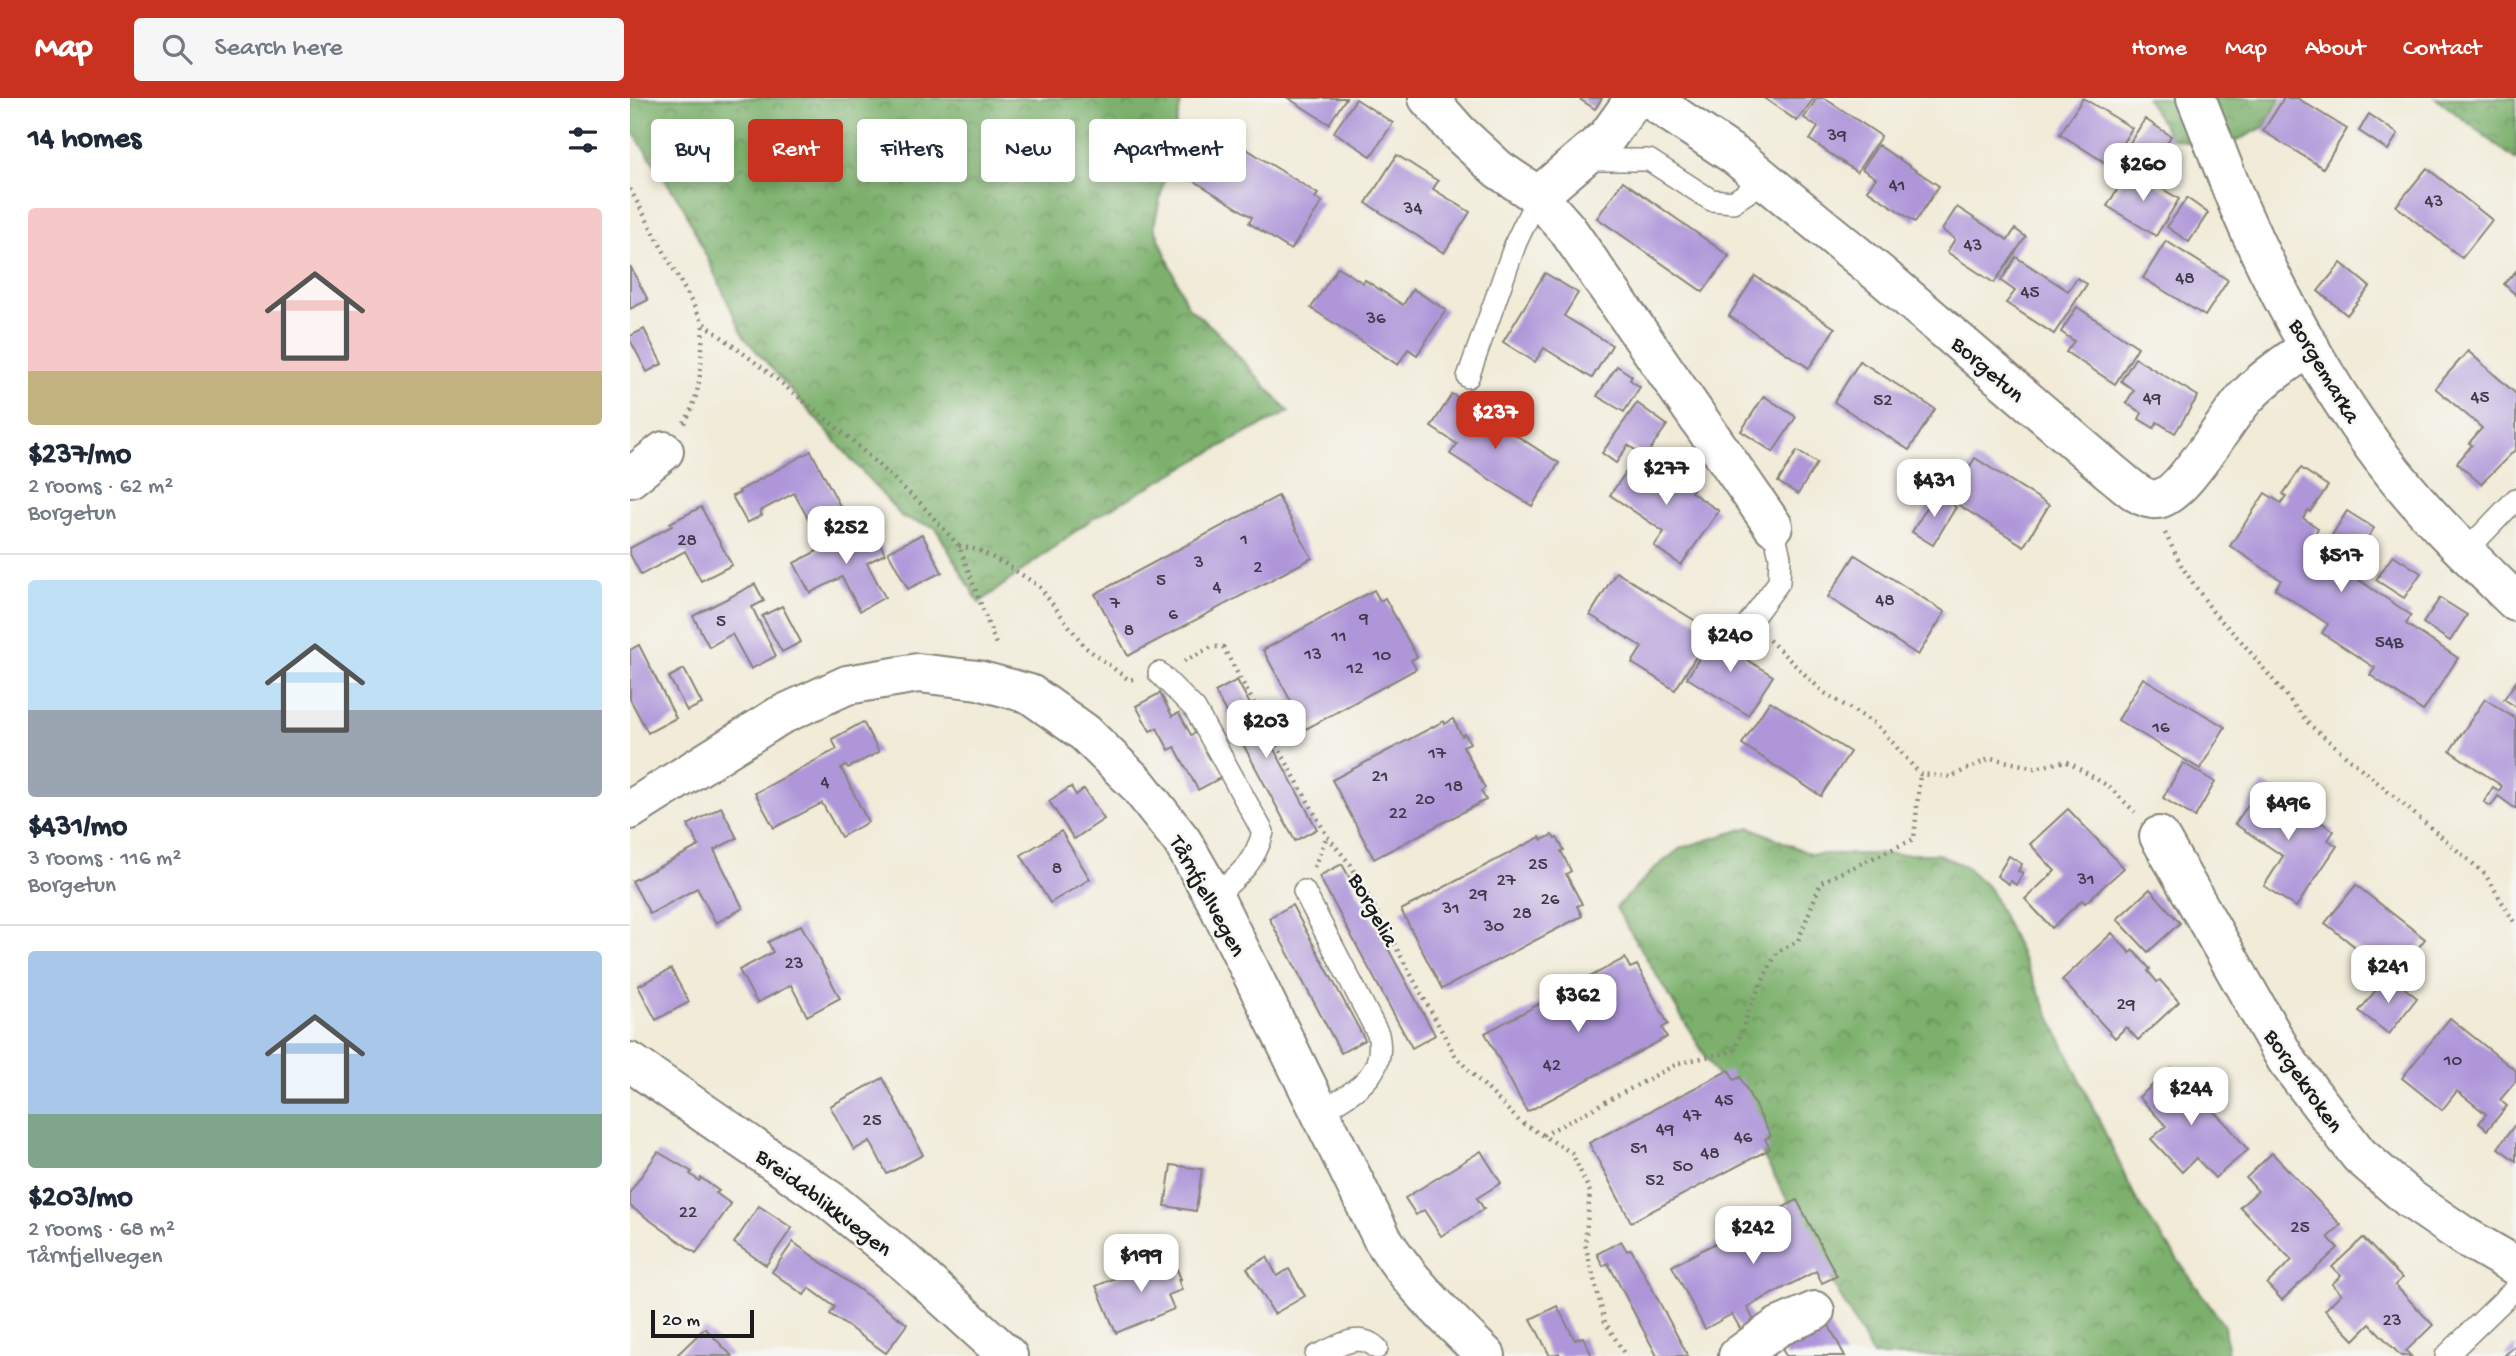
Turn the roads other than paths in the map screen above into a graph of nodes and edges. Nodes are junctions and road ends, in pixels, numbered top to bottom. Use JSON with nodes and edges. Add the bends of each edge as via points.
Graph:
{"nodes":[{"id":1,"x":1427,"y":98,"type":"edge"},
{"id":2,"x":1635,"y":98,"type":"edge"},
{"id":3,"x":1648,"y":98,"type":"edge"},
{"id":4,"x":2196,"y":98,"type":"edge"},
{"id":5,"x":1580,"y":160,"type":"junction"},
{"id":6,"x":1765,"y":181,"type":"junction"},
{"id":7,"x":1538,"y":196,"type":"junction"},
{"id":8,"x":2310,"y":347,"type":"junction"},
{"id":9,"x":1468,"y":377,"type":"dead end"},
{"id":10,"x":664,"y":451,"type":"road end"},
{"id":11,"x":630,"y":478,"type":"edge"},
{"id":12,"x":2516,"y":499,"type":"edge"},
{"id":13,"x":1773,"y":526,"type":"joint"},
{"id":14,"x":2465,"y":552,"type":"junction"},
{"id":15,"x":2516,"y":602,"type":"edge"},
{"id":16,"x":1745,"y":629,"type":"road end"},
{"id":17,"x":1159,"y":673,"type":"road end"},
{"id":18,"x":630,"y":810,"type":"edge"},
{"id":19,"x":2159,"y":836,"type":"road end"},
{"id":20,"x":1304,"y":891,"type":"dead end"},
{"id":21,"x":1214,"y":897,"type":"junction"},
{"id":22,"x":630,"y":1062,"type":"edge"},
{"id":23,"x":1319,"y":1113,"type":"junction"},
{"id":24,"x":2516,"y":1266,"type":"edge"},
{"id":25,"x":2516,"y":1288,"type":"edge"},
{"id":26,"x":1815,"y":1311,"type":"dead end"},
{"id":27,"x":1377,"y":1348,"type":"dead end"},
{"id":28,"x":1746,"y":1354,"type":"edge"},
{"id":29,"x":1008,"y":1356,"type":"edge"},
{"id":30,"x":1316,"y":1356,"type":"edge"},
{"id":31,"x":1486,"y":1356,"type":"edge"},
{"id":32,"x":2446,"y":1356,"type":"edge"}],
"edges":[{"from":1,"to":7,"type":"street","via":[[1498,169]]},
{"from":2,"to":5,"type":"street","via":[[1607,137]]},
{"from":3,"to":6,"type":"street","name":"Borgetun"},
{"from":4,"to":8,"type":"street","name":"Borgemarka","via":[[2271,276]]},
{"from":5,"to":6,"type":"lane","via":[[1649,160],[1711,200],[1733,202]]},
{"from":5,"to":7,"type":"street"},
{"from":6,"to":8,"type":"street","name":"Borgetun","via":[[2146,498],[2171,494],[2245,398],[2276,369]]},
{"from":7,"to":9,"type":"lane","via":[[1516,243]]},
{"from":7,"to":13,"type":"street","via":[[1567,229]]},
{"from":8,"to":14,"type":"street","name":"Borgemarka","via":[[2359,426],[2404,486]]},
{"from":10,"to":11,"type":"street"},
{"from":12,"to":14,"type":"lane"},
{"from":13,"to":16,"type":"lane","via":[[1780,557],[1779,582]]},
{"from":14,"to":15,"type":"street","name":"Borgemarka"},
{"from":17,"to":21,"type":"lane","via":[[1195,709],[1264,832],[1259,850],[1243,872]]},
{"from":18,"to":21,"type":"street","name":"Tårnfjellvegen","via":[[779,716],[847,685],[918,673],[978,680],[1030,694],[1085,733],[1137,784],[1182,841]]},
{"from":19,"to":24,"type":"street","name":"Borgekroken","via":[[2287,1061],[2359,1155],[2410,1199]]},
{"from":20,"to":23,"type":"lane","via":[[1382,1050],[1374,1070],[1359,1087]]},
{"from":21,"to":23,"type":"street","name":"Tårnfjellvegen"},
{"from":22,"to":29,"type":"street","name":"Breidablikkvegen","via":[[831,1201]]},
{"from":23,"to":31,"type":"street","name":"Tårnfjellvegen","via":[[1398,1264]]},
{"from":25,"to":32,"type":"lane"},
{"from":26,"to":28,"type":"street","via":[[1777,1327]]},
{"from":27,"to":30,"type":"lane","via":[[1360,1339]]}]}
